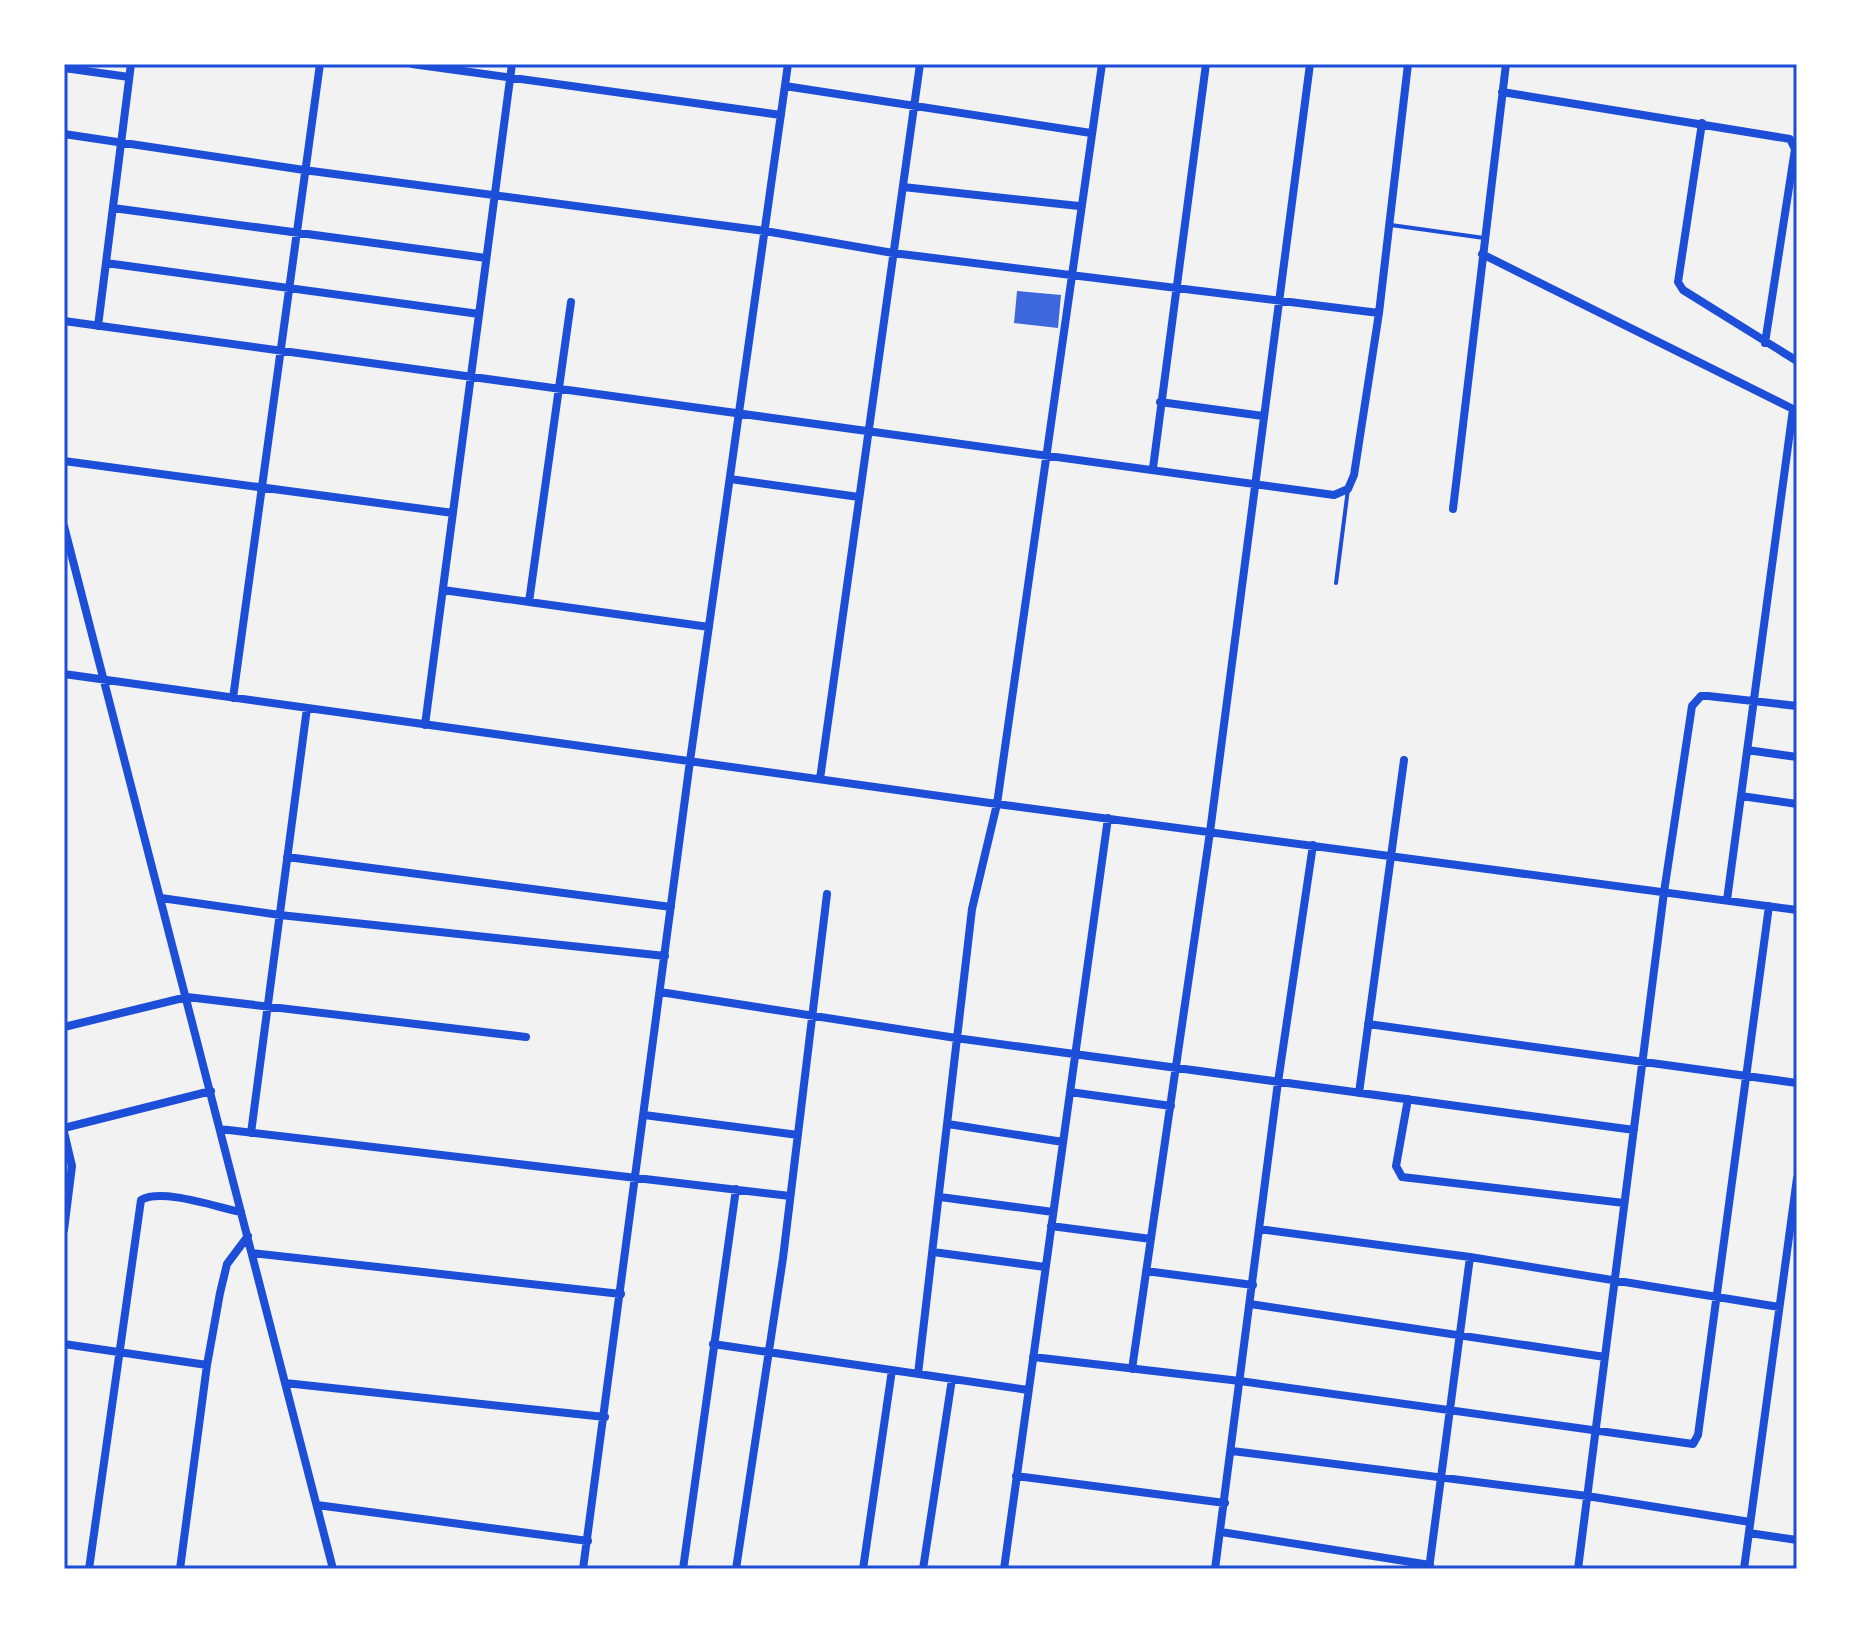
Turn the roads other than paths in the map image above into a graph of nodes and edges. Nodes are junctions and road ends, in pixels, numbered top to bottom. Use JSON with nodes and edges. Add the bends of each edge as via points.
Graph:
{"nodes":[{"id":1,"x":131,"y":64,"type":"edge"},
{"id":2,"x":320,"y":64,"type":"edge"},
{"id":3,"x":412,"y":64,"type":"edge"},
{"id":4,"x":512,"y":64,"type":"edge"},
{"id":5,"x":788,"y":64,"type":"edge"},
{"id":6,"x":920,"y":64,"type":"edge"},
{"id":7,"x":1102,"y":64,"type":"edge"},
{"id":8,"x":1206,"y":64,"type":"edge"},
{"id":9,"x":1310,"y":64,"type":"edge"},
{"id":10,"x":1408,"y":64,"type":"edge"},
{"id":11,"x":1506,"y":64,"type":"edge"},
{"id":12,"x":64,"y":68,"type":"edge"},
{"id":13,"x":129,"y":77,"type":"junction"},
{"id":14,"x":510,"y":78,"type":"junction"},
{"id":15,"x":785,"y":86,"type":"junction"},
{"id":16,"x":1502,"y":92,"type":"junction"},
{"id":17,"x":914,"y":107,"type":"junction"},
{"id":18,"x":781,"y":115,"type":"junction"},
{"id":19,"x":1702,"y":123,"type":"junction"},
{"id":20,"x":1091,"y":133,"type":"junction"},
{"id":21,"x":64,"y":134,"type":"edge"},
{"id":22,"x":121,"y":141,"type":"junction"},
{"id":23,"x":304,"y":170,"type":"junction"},
{"id":24,"x":903,"y":187,"type":"junction"},
{"id":25,"x":494,"y":195,"type":"junction"},
{"id":26,"x":1079,"y":206,"type":"junction"},
{"id":27,"x":113,"y":208,"type":"junction"},
{"id":28,"x":1389,"y":225,"type":"junction"},
{"id":29,"x":296,"y":231,"type":"junction"},
{"id":30,"x":765,"y":231,"type":"junction"},
{"id":31,"x":1484,"y":238,"type":"junction"},
{"id":32,"x":893,"y":253,"type":"junction"},
{"id":33,"x":1482,"y":254,"type":"junction"},
{"id":34,"x":486,"y":258,"type":"junction"},
{"id":35,"x":106,"y":263,"type":"junction"},
{"id":36,"x":1073,"y":273,"type":"junction"},
{"id":37,"x":1174,"y":285,"type":"junction"},
{"id":38,"x":288,"y":288,"type":"junction"},
{"id":39,"x":1278,"y":298,"type":"junction"},
{"id":40,"x":571,"y":302,"type":"dead end"},
{"id":41,"x":1379,"y":313,"type":"junction"},
{"id":42,"x":479,"y":314,"type":"junction"},
{"id":43,"x":64,"y":321,"type":"edge"},
{"id":44,"x":98,"y":326,"type":"junction"},
{"id":45,"x":1765,"y":343,"type":"junction"},
{"id":46,"x":280,"y":350,"type":"junction"},
{"id":47,"x":1797,"y":361,"type":"edge"},
{"id":48,"x":471,"y":377,"type":"junction"},
{"id":49,"x":561,"y":389,"type":"junction"},
{"id":50,"x":1160,"y":402,"type":"junction"},
{"id":51,"x":1795,"y":410,"type":"edge"},
{"id":52,"x":739,"y":413,"type":"junction"},
{"id":53,"x":1263,"y":416,"type":"junction"},
{"id":54,"x":868,"y":431,"type":"junction"},
{"id":55,"x":1044,"y":455,"type":"junction"},
{"id":56,"x":64,"y":461,"type":"edge"},
{"id":57,"x":1153,"y":468,"type":"junction"},
{"id":58,"x":730,"y":479,"type":"junction"},
{"id":59,"x":1254,"y":485,"type":"junction"},
{"id":60,"x":262,"y":488,"type":"junction"},
{"id":61,"x":1348,"y":489,"type":"junction"},
{"id":62,"x":859,"y":497,"type":"junction"},
{"id":63,"x":1453,"y":509,"type":"dead end"},
{"id":64,"x":453,"y":513,"type":"junction"},
{"id":65,"x":65,"y":532,"type":"edge"},
{"id":66,"x":1336,"y":583,"type":"dead end"},
{"id":67,"x":443,"y":590,"type":"junction"},
{"id":68,"x":529,"y":602,"type":"junction"},
{"id":69,"x":709,"y":627,"type":"junction"},
{"id":70,"x":64,"y":674,"type":"edge"},
{"id":71,"x":106,"y":681,"type":"junction"},
{"id":72,"x":233,"y":698,"type":"junction"},
{"id":73,"x":1754,"y":699,"type":"junction"},
{"id":74,"x":1797,"y":706,"type":"edge"},
{"id":75,"x":307,"y":708,"type":"junction"},
{"id":76,"x":425,"y":725,"type":"junction"},
{"id":77,"x":1747,"y":750,"type":"junction"},
{"id":78,"x":1797,"y":757,"type":"edge"},
{"id":79,"x":1404,"y":760,"type":"dead end"},
{"id":80,"x":690,"y":761,"type":"junction"},
{"id":81,"x":820,"y":779,"type":"junction"},
{"id":82,"x":1741,"y":796,"type":"junction"},
{"id":83,"x":997,"y":804,"type":"junction"},
{"id":84,"x":1797,"y":804,"type":"edge"},
{"id":85,"x":1108,"y":818,"type":"junction"},
{"id":86,"x":1210,"y":832,"type":"junction"},
{"id":87,"x":1313,"y":845,"type":"junction"},
{"id":88,"x":1391,"y":856,"type":"junction"},
{"id":89,"x":287,"y":857,"type":"junction"},
{"id":90,"x":1664,"y":892,"type":"junction"},
{"id":91,"x":827,"y":894,"type":"dead end"},
{"id":92,"x":161,"y":898,"type":"junction"},
{"id":93,"x":1727,"y":900,"type":"junction"},
{"id":94,"x":1769,"y":906,"type":"junction"},
{"id":95,"x":671,"y":907,"type":"junction"},
{"id":96,"x":1797,"y":910,"type":"edge"},
{"id":97,"x":280,"y":915,"type":"junction"},
{"id":98,"x":665,"y":956,"type":"junction"},
{"id":99,"x":660,"y":992,"type":"junction"},
{"id":100,"x":187,"y":997,"type":"junction"},
{"id":101,"x":268,"y":1005,"type":"junction"},
{"id":102,"x":813,"y":1014,"type":"junction"},
{"id":103,"x":1368,"y":1024,"type":"junction"},
{"id":104,"x":64,"y":1027,"type":"edge"},
{"id":105,"x":526,"y":1037,"type":"dead end"},
{"id":106,"x":956,"y":1038,"type":"junction"},
{"id":107,"x":1075,"y":1052,"type":"junction"},
{"id":108,"x":1643,"y":1063,"type":"junction"},
{"id":109,"x":1176,"y":1069,"type":"junction"},
{"id":110,"x":1747,"y":1076,"type":"junction"},
{"id":111,"x":1278,"y":1082,"type":"junction"},
{"id":112,"x":1797,"y":1083,"type":"edge"},
{"id":113,"x":211,"y":1091,"type":"junction"},
{"id":114,"x":1070,"y":1092,"type":"junction"},
{"id":115,"x":1359,"y":1093,"type":"junction"},
{"id":116,"x":1408,"y":1099,"type":"junction"},
{"id":117,"x":1171,"y":1106,"type":"junction"},
{"id":118,"x":644,"y":1115,"type":"junction"},
{"id":119,"x":948,"y":1124,"type":"junction"},
{"id":120,"x":220,"y":1129,"type":"junction"},
{"id":121,"x":64,"y":1130,"type":"edge"},
{"id":122,"x":1634,"y":1130,"type":"junction"},
{"id":123,"x":251,"y":1133,"type":"junction"},
{"id":124,"x":798,"y":1135,"type":"junction"},
{"id":125,"x":1063,"y":1142,"type":"junction"},
{"id":126,"x":636,"y":1176,"type":"junction"},
{"id":127,"x":1797,"y":1178,"type":"edge"},
{"id":128,"x":736,"y":1189,"type":"junction"},
{"id":129,"x":790,"y":1196,"type":"junction"},
{"id":130,"x":940,"y":1197,"type":"junction"},
{"id":131,"x":1624,"y":1203,"type":"junction"},
{"id":132,"x":241,"y":1212,"type":"junction"},
{"id":133,"x":1053,"y":1212,"type":"junction"},
{"id":134,"x":1051,"y":1226,"type":"junction"},
{"id":135,"x":1259,"y":1229,"type":"junction"},
{"id":136,"x":64,"y":1230,"type":"edge"},
{"id":137,"x":248,"y":1236,"type":"junction"},
{"id":138,"x":1151,"y":1239,"type":"junction"},
{"id":139,"x":933,"y":1252,"type":"junction"},
{"id":140,"x":252,"y":1253,"type":"junction"},
{"id":141,"x":1470,"y":1257,"type":"junction"},
{"id":142,"x":1045,"y":1267,"type":"junction"},
{"id":143,"x":1146,"y":1271,"type":"junction"},
{"id":144,"x":1615,"y":1280,"type":"junction"},
{"id":145,"x":1253,"y":1285,"type":"junction"},
{"id":146,"x":621,"y":1294,"type":"junction"},
{"id":147,"x":1717,"y":1297,"type":"junction"},
{"id":148,"x":1250,"y":1304,"type":"junction"},
{"id":149,"x":1779,"y":1307,"type":"junction"},
{"id":150,"x":1461,"y":1333,"type":"junction"},
{"id":151,"x":64,"y":1344,"type":"edge"},
{"id":152,"x":713,"y":1344,"type":"junction"},
{"id":153,"x":120,"y":1352,"type":"junction"},
{"id":154,"x":766,"y":1352,"type":"junction"},
{"id":155,"x":1033,"y":1357,"type":"junction"},
{"id":156,"x":1605,"y":1357,"type":"junction"},
{"id":157,"x":207,"y":1365,"type":"junction"},
{"id":158,"x":1132,"y":1369,"type":"junction"},
{"id":159,"x":892,"y":1370,"type":"junction"},
{"id":160,"x":918,"y":1374,"type":"junction"},
{"id":161,"x":952,"y":1379,"type":"junction"},
{"id":162,"x":1240,"y":1381,"type":"junction"},
{"id":163,"x":285,"y":1383,"type":"junction"},
{"id":164,"x":1028,"y":1390,"type":"junction"},
{"id":165,"x":1452,"y":1409,"type":"junction"},
{"id":166,"x":605,"y":1417,"type":"junction"},
{"id":167,"x":1595,"y":1429,"type":"junction"},
{"id":168,"x":1232,"y":1451,"type":"junction"},
{"id":169,"x":1016,"y":1476,"type":"junction"},
{"id":170,"x":1442,"y":1478,"type":"junction"},
{"id":171,"x":1587,"y":1496,"type":"junction"},
{"id":172,"x":1225,"y":1503,"type":"junction"},
{"id":173,"x":317,"y":1505,"type":"junction"},
{"id":174,"x":1750,"y":1522,"type":"junction"},
{"id":175,"x":1221,"y":1532,"type":"junction"},
{"id":176,"x":1749,"y":1533,"type":"junction"},
{"id":177,"x":1797,"y":1540,"type":"edge"},
{"id":178,"x":588,"y":1541,"type":"junction"},
{"id":179,"x":1429,"y":1567,"type":"edge"},
{"id":180,"x":89,"y":1569,"type":"edge"},
{"id":181,"x":180,"y":1569,"type":"edge"},
{"id":182,"x":333,"y":1569,"type":"edge"},
{"id":183,"x":583,"y":1569,"type":"edge"},
{"id":184,"x":683,"y":1569,"type":"edge"},
{"id":185,"x":736,"y":1569,"type":"edge"},
{"id":186,"x":863,"y":1569,"type":"edge"},
{"id":187,"x":923,"y":1569,"type":"edge"},
{"id":188,"x":1004,"y":1569,"type":"edge"},
{"id":189,"x":1215,"y":1569,"type":"edge"},
{"id":190,"x":1578,"y":1569,"type":"edge"},
{"id":191,"x":1744,"y":1569,"type":"edge"}],
"edges":[{"from":1,"to":13,"type":"street"},
{"from":2,"to":23,"type":"street"},
{"from":3,"to":14,"type":"street"},
{"from":4,"to":14,"type":"street"},
{"from":5,"to":15,"type":"street"},
{"from":6,"to":17,"type":"street"},
{"from":7,"to":20,"type":"street"},
{"from":8,"to":37,"type":"street"},
{"from":9,"to":39,"type":"street"},
{"from":10,"to":28,"type":"street"},
{"from":11,"to":16,"type":"street"},
{"from":12,"to":13,"type":"street"},
{"from":13,"to":22,"type":"street"},
{"from":14,"to":18,"type":"street"},
{"from":14,"to":25,"type":"street"},
{"from":15,"to":17,"type":"street"},
{"from":15,"to":18,"type":"street"},
{"from":16,"to":19,"type":"street"},
{"from":16,"to":31,"type":"street"},
{"from":17,"to":20,"type":"street"},
{"from":17,"to":24,"type":"street"},
{"from":18,"to":30,"type":"street"},
{"from":19,"to":45,"type":"street","via":[[1678,282]]},
{"from":19,"to":45,"type":"street","via":[[1794,143]]},
{"from":20,"to":26,"type":"street"},
{"from":21,"to":22,"type":"street"},
{"from":22,"to":23,"type":"street"},
{"from":22,"to":27,"type":"street"},
{"from":23,"to":25,"type":"street"},
{"from":23,"to":29,"type":"street"},
{"from":24,"to":26,"type":"street"},
{"from":24,"to":32,"type":"street"},
{"from":25,"to":30,"type":"street"},
{"from":25,"to":34,"type":"street"},
{"from":26,"to":36,"type":"street"},
{"from":27,"to":29,"type":"street"},
{"from":27,"to":35,"type":"street"},
{"from":28,"to":31,"type":"lane"},
{"from":28,"to":41,"type":"street"},
{"from":29,"to":34,"type":"street"},
{"from":29,"to":38,"type":"street"},
{"from":30,"to":32,"type":"street"},
{"from":30,"to":52,"type":"street"},
{"from":31,"to":33,"type":"street"},
{"from":32,"to":36,"type":"street"},
{"from":32,"to":54,"type":"street"},
{"from":33,"to":51,"type":"street"},
{"from":33,"to":63,"type":"street"},
{"from":34,"to":42,"type":"street"},
{"from":35,"to":38,"type":"street"},
{"from":35,"to":44,"type":"street"},
{"from":36,"to":37,"type":"street"},
{"from":36,"to":55,"type":"street"},
{"from":37,"to":39,"type":"street"},
{"from":37,"to":50,"type":"street"},
{"from":38,"to":42,"type":"street"},
{"from":38,"to":46,"type":"street"},
{"from":39,"to":41,"type":"street"},
{"from":39,"to":53,"type":"street"},
{"from":40,"to":49,"type":"street"},
{"from":41,"to":61,"type":"street"},
{"from":42,"to":48,"type":"street"},
{"from":43,"to":44,"type":"street"},
{"from":44,"to":46,"type":"street"},
{"from":45,"to":47,"type":"street"},
{"from":46,"to":48,"type":"street"},
{"from":46,"to":60,"type":"street"},
{"from":48,"to":49,"type":"street"},
{"from":48,"to":64,"type":"street"},
{"from":49,"to":52,"type":"street"},
{"from":49,"to":68,"type":"street"},
{"from":50,"to":53,"type":"street"},
{"from":50,"to":57,"type":"street"},
{"from":51,"to":73,"type":"street"},
{"from":52,"to":54,"type":"street"},
{"from":52,"to":58,"type":"street"},
{"from":53,"to":59,"type":"street"},
{"from":54,"to":55,"type":"street"},
{"from":54,"to":62,"type":"street"},
{"from":55,"to":57,"type":"street"},
{"from":55,"to":83,"type":"street"},
{"from":56,"to":60,"type":"street"},
{"from":57,"to":59,"type":"street"},
{"from":58,"to":62,"type":"street"},
{"from":58,"to":69,"type":"street"},
{"from":59,"to":61,"type":"street","via":[[1334,495]]},
{"from":59,"to":86,"type":"street"},
{"from":60,"to":64,"type":"street"},
{"from":60,"to":72,"type":"street"},
{"from":61,"to":66,"type":"lane"},
{"from":62,"to":81,"type":"street"},
{"from":64,"to":67,"type":"street"},
{"from":65,"to":71,"type":"street"},
{"from":67,"to":68,"type":"street"},
{"from":67,"to":76,"type":"street"},
{"from":68,"to":69,"type":"street"},
{"from":69,"to":80,"type":"street"},
{"from":70,"to":71,"type":"street"},
{"from":71,"to":72,"type":"street"},
{"from":71,"to":92,"type":"street"},
{"from":72,"to":75,"type":"street"},
{"from":73,"to":74,"type":"street"},
{"from":73,"to":77,"type":"street"},
{"from":73,"to":90,"type":"street","via":[[1701,696],[1692,706]]},
{"from":75,"to":76,"type":"street"},
{"from":75,"to":89,"type":"street"},
{"from":76,"to":80,"type":"street"},
{"from":77,"to":78,"type":"street"},
{"from":77,"to":82,"type":"street"},
{"from":79,"to":88,"type":"street"},
{"from":80,"to":81,"type":"street"},
{"from":80,"to":95,"type":"street"},
{"from":81,"to":83,"type":"street"},
{"from":82,"to":84,"type":"street"},
{"from":82,"to":93,"type":"street"},
{"from":83,"to":85,"type":"street"},
{"from":83,"to":106,"type":"street","via":[[972,909]]},
{"from":85,"to":86,"type":"street"},
{"from":85,"to":107,"type":"street"},
{"from":86,"to":87,"type":"street"},
{"from":86,"to":109,"type":"street"},
{"from":87,"to":88,"type":"street"},
{"from":87,"to":111,"type":"street"},
{"from":88,"to":90,"type":"street"},
{"from":88,"to":103,"type":"street"},
{"from":89,"to":95,"type":"street"},
{"from":89,"to":97,"type":"street"},
{"from":90,"to":93,"type":"street"},
{"from":90,"to":108,"type":"street"},
{"from":91,"to":102,"type":"street"},
{"from":92,"to":97,"type":"street"},
{"from":92,"to":100,"type":"street"},
{"from":93,"to":94,"type":"street"},
{"from":94,"to":96,"type":"street"},
{"from":94,"to":110,"type":"street"},
{"from":95,"to":98,"type":"street"},
{"from":97,"to":98,"type":"street"},
{"from":97,"to":101,"type":"street"},
{"from":98,"to":99,"type":"street"},
{"from":99,"to":102,"type":"street"},
{"from":99,"to":118,"type":"street"},
{"from":100,"to":101,"type":"street"},
{"from":100,"to":104,"type":"street"},
{"from":100,"to":113,"type":"street"},
{"from":101,"to":105,"type":"street"},
{"from":101,"to":123,"type":"street"},
{"from":102,"to":106,"type":"street"},
{"from":102,"to":124,"type":"street"},
{"from":103,"to":108,"type":"street"},
{"from":103,"to":115,"type":"street"},
{"from":106,"to":107,"type":"street"},
{"from":106,"to":119,"type":"street"},
{"from":107,"to":109,"type":"street"},
{"from":107,"to":114,"type":"street"},
{"from":108,"to":110,"type":"street"},
{"from":108,"to":122,"type":"street"},
{"from":109,"to":111,"type":"street"},
{"from":109,"to":117,"type":"street"},
{"from":110,"to":112,"type":"street"},
{"from":110,"to":147,"type":"street"},
{"from":111,"to":115,"type":"street"},
{"from":111,"to":135,"type":"street"},
{"from":113,"to":120,"type":"street"},
{"from":113,"to":121,"type":"street"},
{"from":114,"to":117,"type":"street"},
{"from":114,"to":125,"type":"street"},
{"from":115,"to":116,"type":"street"},
{"from":116,"to":122,"type":"street"},
{"from":116,"to":131,"type":"street","via":[[1396,1166],[1402,1177]]},
{"from":117,"to":138,"type":"street"},
{"from":118,"to":124,"type":"street"},
{"from":118,"to":126,"type":"street"},
{"from":119,"to":125,"type":"street"},
{"from":119,"to":130,"type":"street"},
{"from":120,"to":123,"type":"street"},
{"from":120,"to":132,"type":"street"},
{"from":121,"to":136,"type":"street","via":[[72,1166]]},
{"from":122,"to":131,"type":"street"},
{"from":123,"to":126,"type":"street"},
{"from":124,"to":129,"type":"street"},
{"from":125,"to":133,"type":"street"},
{"from":126,"to":128,"type":"street"},
{"from":126,"to":146,"type":"street"},
{"from":127,"to":149,"type":"street"},
{"from":128,"to":129,"type":"street"},
{"from":128,"to":152,"type":"street"},
{"from":129,"to":154,"type":"street"},
{"from":130,"to":133,"type":"street"},
{"from":130,"to":139,"type":"street"},
{"from":131,"to":144,"type":"street"},
{"from":132,"to":137,"type":"street"},
{"from":132,"to":153,"type":"street","via":[[166,1196],[141,1200]]},
{"from":133,"to":134,"type":"street"},
{"from":134,"to":138,"type":"street"},
{"from":134,"to":142,"type":"street"},
{"from":135,"to":141,"type":"street"},
{"from":135,"to":145,"type":"street"},
{"from":137,"to":140,"type":"street"},
{"from":137,"to":157,"type":"street","via":[[227,1264]]},
{"from":138,"to":143,"type":"street"},
{"from":139,"to":142,"type":"street"},
{"from":139,"to":160,"type":"street"},
{"from":140,"to":146,"type":"street"},
{"from":140,"to":163,"type":"street"},
{"from":141,"to":144,"type":"street"},
{"from":141,"to":150,"type":"street"},
{"from":142,"to":155,"type":"street"},
{"from":143,"to":145,"type":"street"},
{"from":143,"to":158,"type":"street"},
{"from":144,"to":147,"type":"street"},
{"from":144,"to":156,"type":"street"},
{"from":145,"to":148,"type":"street"},
{"from":146,"to":166,"type":"street"},
{"from":147,"to":149,"type":"street"},
{"from":147,"to":167,"type":"street","via":[[1696,1440],[1687,1444]]},
{"from":148,"to":150,"type":"street"},
{"from":148,"to":162,"type":"street"},
{"from":149,"to":174,"type":"street"},
{"from":150,"to":156,"type":"street"},
{"from":150,"to":165,"type":"street"},
{"from":151,"to":153,"type":"street"},
{"from":152,"to":154,"type":"street"},
{"from":152,"to":184,"type":"street"},
{"from":153,"to":157,"type":"street"},
{"from":153,"to":180,"type":"street"},
{"from":154,"to":159,"type":"street"},
{"from":154,"to":185,"type":"street"},
{"from":155,"to":158,"type":"street"},
{"from":155,"to":164,"type":"street"},
{"from":156,"to":167,"type":"street"},
{"from":157,"to":181,"type":"street"},
{"from":158,"to":162,"type":"street"},
{"from":159,"to":160,"type":"street"},
{"from":159,"to":186,"type":"street"},
{"from":160,"to":161,"type":"street"},
{"from":161,"to":164,"type":"street"},
{"from":161,"to":187,"type":"street"},
{"from":162,"to":165,"type":"street"},
{"from":162,"to":168,"type":"street"},
{"from":163,"to":166,"type":"street"},
{"from":163,"to":173,"type":"street"},
{"from":164,"to":169,"type":"street"},
{"from":165,"to":167,"type":"street"},
{"from":165,"to":170,"type":"street"},
{"from":166,"to":178,"type":"street"},
{"from":167,"to":171,"type":"street"},
{"from":168,"to":170,"type":"street"},
{"from":168,"to":172,"type":"street"},
{"from":169,"to":172,"type":"street"},
{"from":169,"to":188,"type":"street"},
{"from":170,"to":171,"type":"street"},
{"from":170,"to":179,"type":"street"},
{"from":171,"to":174,"type":"street"},
{"from":171,"to":190,"type":"street"},
{"from":172,"to":175,"type":"street"},
{"from":173,"to":178,"type":"street"},
{"from":173,"to":182,"type":"street"},
{"from":174,"to":176,"type":"street"},
{"from":175,"to":179,"type":"street"},
{"from":175,"to":189,"type":"street"},
{"from":176,"to":177,"type":"street"},
{"from":176,"to":191,"type":"street"},
{"from":178,"to":183,"type":"street"}]}
